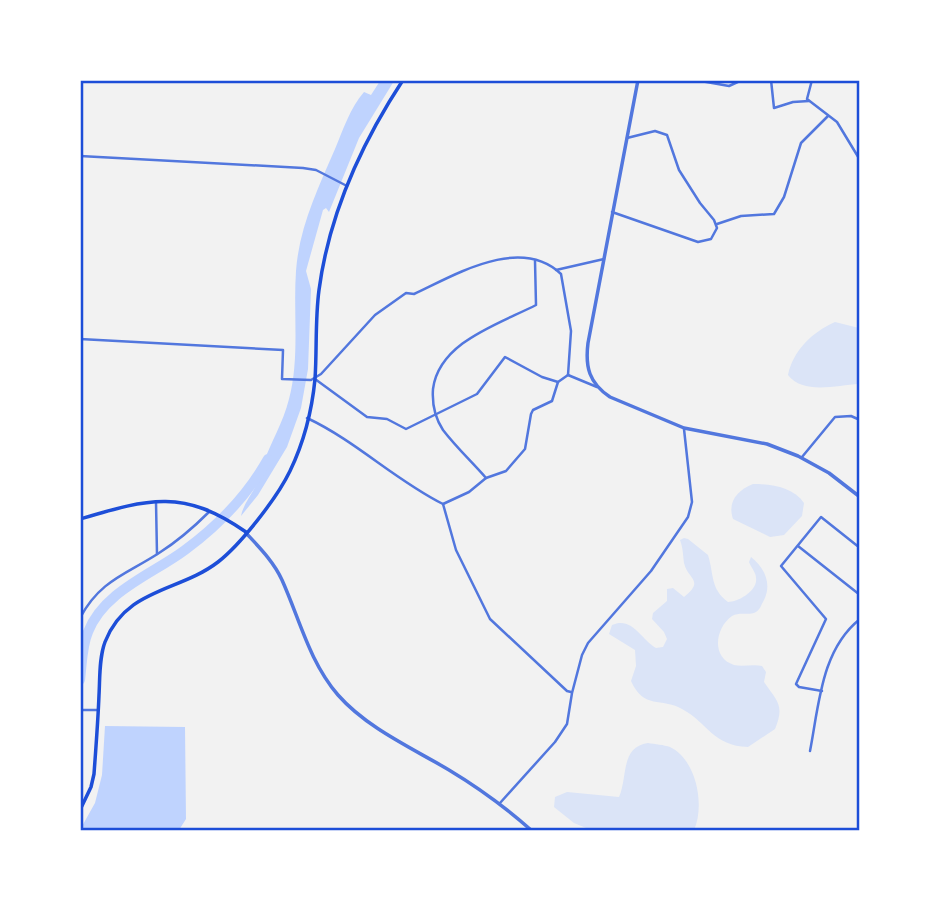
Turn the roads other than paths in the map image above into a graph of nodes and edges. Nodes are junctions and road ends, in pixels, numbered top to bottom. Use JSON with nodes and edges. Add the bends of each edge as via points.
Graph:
{"nodes":[{"id":1,"x":403,"y":80,"type":"edge"},
{"id":2,"x":638,"y":80,"type":"edge"},
{"id":3,"x":695,"y":80,"type":"edge"},
{"id":4,"x":742,"y":80,"type":"edge"},
{"id":5,"x":771,"y":80,"type":"edge"},
{"id":6,"x":812,"y":80,"type":"edge"},
{"id":7,"x":809,"y":101,"type":"junction"},
{"id":8,"x":828,"y":116,"type":"junction"},
{"id":9,"x":627,"y":138,"type":"junction"},
{"id":10,"x":80,"y":156,"type":"edge"},
{"id":11,"x":859,"y":160,"type":"edge"},
{"id":12,"x":346,"y":186,"type":"junction"},
{"id":13,"x":612,"y":212,"type":"junction"},
{"id":14,"x":717,"y":224,"type":"junction"},
{"id":15,"x":604,"y":259,"type":"junction"},
{"id":16,"x":535,"y":260,"type":"junction"},
{"id":17,"x":556,"y":270,"type":"junction"},
{"id":18,"x":80,"y":339,"type":"edge"},
{"id":19,"x":568,"y":375,"type":"junction"},
{"id":20,"x":313,"y":380,"type":"junction"},
{"id":21,"x":558,"y":382,"type":"junction"},
{"id":22,"x":597,"y":387,"type":"junction"},
{"id":23,"x":436,"y":414,"type":"junction"},
{"id":24,"x":307,"y":418,"type":"junction"},
{"id":25,"x":859,"y":420,"type":"edge"},
{"id":26,"x":684,"y":428,"type":"junction"},
{"id":27,"x":802,"y":457,"type":"junction"},
{"id":28,"x":486,"y":478,"type":"junction"},
{"id":29,"x":859,"y":497,"type":"edge"},
{"id":30,"x":156,"y":502,"type":"junction"},
{"id":31,"x":443,"y":504,"type":"junction"},
{"id":32,"x":212,"y":512,"type":"junction"},
{"id":33,"x":80,"y":519,"type":"edge"},
{"id":34,"x":246,"y":532,"type":"junction"},
{"id":35,"x":798,"y":546,"type":"junction"},
{"id":36,"x":859,"y":548,"type":"edge"},
{"id":37,"x":157,"y":555,"type":"junction"},
{"id":38,"x":859,"y":595,"type":"edge"},
{"id":39,"x":80,"y":618,"type":"edge"},
{"id":40,"x":859,"y":619,"type":"edge"},
{"id":41,"x":822,"y":691,"type":"junction"},
{"id":42,"x":572,"y":693,"type":"junction"},
{"id":43,"x":80,"y":710,"type":"edge"},
{"id":44,"x":98,"y":710,"type":"junction"},
{"id":45,"x":810,"y":751,"type":"dead end"},
{"id":46,"x":500,"y":803,"type":"junction"},
{"id":47,"x":80,"y":810,"type":"edge"},
{"id":48,"x":531,"y":831,"type":"edge"}],
"edges":[{"from":1,"to":12,"type":"main road","via":[[369,135]]},
{"from":2,"to":9,"type":"street"},
{"from":3,"to":4,"type":"street","via":[[729,86]]},
{"from":5,"to":7,"type":"street","via":[[774,108]]},
{"from":6,"to":7,"type":"street"},
{"from":7,"to":8,"type":"street"},
{"from":8,"to":11,"type":"street","via":[[837,122]]},
{"from":8,"to":14,"type":"street","via":[[801,143],[774,214],[741,216]]},
{"from":9,"to":13,"type":"street"},
{"from":9,"to":14,"type":"street","via":[[656,131],[667,135],[680,170]]},
{"from":10,"to":12,"type":"street","via":[[303,168]]},
{"from":12,"to":20,"type":"main road","via":[[322,267]]},
{"from":13,"to":14,"type":"street","via":[[698,242],[711,239]]},
{"from":13,"to":15,"type":"street"},
{"from":15,"to":17,"type":"street"},
{"from":15,"to":22,"type":"street","via":[[586,359]]},
{"from":16,"to":17,"type":"street"},
{"from":16,"to":20,"type":"street","via":[[485,261],[414,294],[406,293],[375,316]]},
{"from":16,"to":23,"type":"street","via":[[536,305],[451,352],[437,372]]},
{"from":17,"to":19,"type":"street","via":[[562,277],[572,331]]},
{"from":18,"to":20,"type":"street","via":[[283,350],[282,379]]},
{"from":19,"to":21,"type":"street"},
{"from":19,"to":22,"type":"street"},
{"from":20,"to":23,"type":"street","via":[[367,417],[387,419],[406,429]]},
{"from":20,"to":24,"type":"main road"},
{"from":21,"to":23,"type":"street","via":[[505,357],[477,394]]},
{"from":21,"to":28,"type":"street","via":[[552,401],[531,414],[523,452],[506,471]]},
{"from":22,"to":26,"type":"street","via":[[610,397]]},
{"from":23,"to":28,"type":"street","via":[[443,430]]},
{"from":24,"to":31,"type":"street"},
{"from":24,"to":34,"type":"main road","via":[[286,478]]},
{"from":25,"to":27,"type":"street","via":[[835,417]]},
{"from":26,"to":27,"type":"street","via":[[767,444]]},
{"from":26,"to":42,"type":"street","via":[[692,502],[688,517],[651,571],[588,643]]},
{"from":27,"to":29,"type":"street"},
{"from":28,"to":31,"type":"street"},
{"from":30,"to":32,"type":"main road","via":[[179,502]]},
{"from":30,"to":33,"type":"main road"},
{"from":30,"to":37,"type":"street"},
{"from":31,"to":42,"type":"street","via":[[456,550],[490,620]]},
{"from":32,"to":34,"type":"main road"},
{"from":32,"to":37,"type":"street"},
{"from":34,"to":44,"type":"main road","via":[[219,561],[185,581],[154,591],[112,628],[104,644]]},
{"from":34,"to":46,"type":"street","via":[[276,570],[310,652],[340,696],[378,728]]},
{"from":35,"to":36,"type":"street","via":[[821,517]]},
{"from":35,"to":38,"type":"street"},
{"from":35,"to":41,"type":"street","via":[[781,566],[826,621],[797,686]]},
{"from":37,"to":39,"type":"street","via":[[113,579]]},
{"from":40,"to":41,"type":"street","via":[[841,637]]},
{"from":41,"to":45,"type":"street"},
{"from":42,"to":46,"type":"street","via":[[567,724]]},
{"from":43,"to":44,"type":"street"},
{"from":44,"to":47,"type":"main road","via":[[94,774]]},
{"from":46,"to":48,"type":"street"}]}
